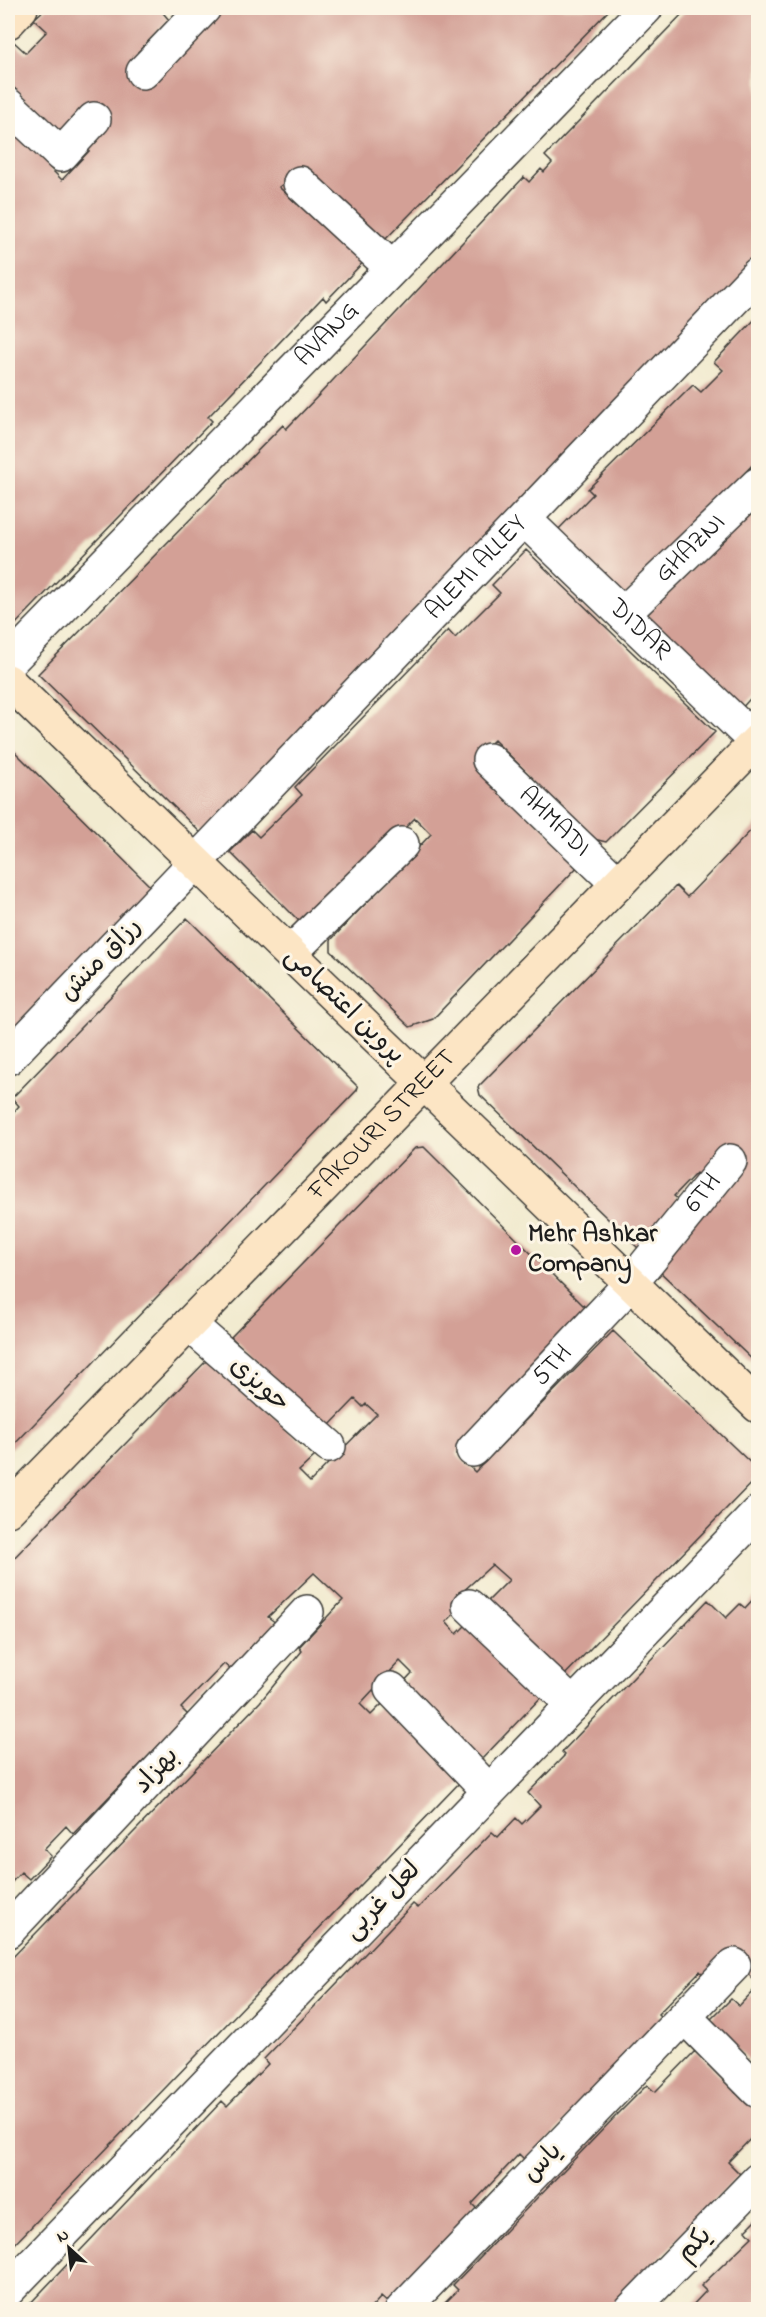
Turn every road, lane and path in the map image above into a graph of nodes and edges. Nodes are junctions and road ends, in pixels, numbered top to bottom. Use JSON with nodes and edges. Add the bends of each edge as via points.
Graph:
{"nodes":[{"id":1,"x":21,"y":8,"type":"edge"},
{"id":2,"x":646,"y":8,"type":"edge"},
{"id":3,"x":193,"y":11,"type":"edge"},
{"id":4,"x":8,"y":22,"type":"edge"},
{"id":5,"x":143,"y":72,"type":"dead end"},
{"id":6,"x":8,"y":105,"type":"edge"},
{"id":7,"x":94,"y":119,"type":"dead end"},
{"id":8,"x":300,"y":183,"type":"dead end"},
{"id":9,"x":392,"y":268,"type":"junction"},
{"id":10,"x":759,"y":274,"type":"edge"},
{"id":11,"x":759,"y":484,"type":"edge"},
{"id":12,"x":524,"y":519,"type":"junction"},
{"id":13,"x":623,"y":614,"type":"junction"},
{"id":14,"x":8,"y":663,"type":"edge"},
{"id":15,"x":8,"y":681,"type":"edge"},
{"id":16,"x":757,"y":741,"type":"edge"},
{"id":17,"x":489,"y":760,"type":"dead end"},
{"id":18,"x":402,"y":844,"type":"dead end"},
{"id":19,"x":195,"y":862,"type":"junction"},
{"id":20,"x":618,"y":884,"type":"junction"},
{"id":21,"x":290,"y":953,"type":"junction"},
{"id":22,"x":8,"y":1058,"type":"edge"},
{"id":23,"x":424,"y":1083,"type":"junction"},
{"id":24,"x":730,"y":1161,"type":"dead end"},
{"id":25,"x":631,"y":1283,"type":"junction"},
{"id":26,"x":189,"y":1324,"type":"junction"},
{"id":27,"x":759,"y":1406,"type":"edge"},
{"id":28,"x":329,"y":1446,"type":"dead end"},
{"id":29,"x":473,"y":1450,"type":"dead end"},
{"id":30,"x":8,"y":1510,"type":"edge"},
{"id":31,"x":759,"y":1513,"type":"edge"},
{"id":32,"x":470,"y":1606,"type":"dead end"},
{"id":33,"x":307,"y":1612,"type":"dead end"},
{"id":34,"x":391,"y":1689,"type":"dead end"},
{"id":35,"x":573,"y":1705,"type":"junction"},
{"id":36,"x":489,"y":1791,"type":"junction"},
{"id":37,"x":8,"y":1931,"type":"edge"},
{"id":38,"x":734,"y":1965,"type":"dead end"},
{"id":39,"x":685,"y":2017,"type":"junction"},
{"id":40,"x":759,"y":2091,"type":"edge"},
{"id":41,"x":759,"y":2180,"type":"edge"},
{"id":42,"x":8,"y":2290,"type":"edge"},
{"id":43,"x":402,"y":2310,"type":"edge"},
{"id":44,"x":631,"y":2310,"type":"edge"}],
"edges":[{"from":1,"to":4,"type":"street"},
{"from":2,"to":9,"type":"street","name":"AVANG"},
{"from":3,"to":5,"type":"street"},
{"from":6,"to":7,"type":"street","via":[[61,155]]},
{"from":8,"to":9,"type":"street"},
{"from":9,"to":14,"type":"street","name":"AVANG"},
{"from":10,"to":12,"type":"street","name":"ALEMI ALLEY"},
{"from":11,"to":13,"type":"street","name":"GHAZNI"},
{"from":12,"to":13,"type":"street","name":"DIDAR"},
{"from":12,"to":19,"type":"street","name":"ALEMI ALLEY"},
{"from":13,"to":16,"type":"street","name":"DIDAR"},
{"from":15,"to":19,"type":"street","name":"پروین اعتصامی"},
{"from":16,"to":20,"type":"street","name":"FAKOURI STREET"},
{"from":17,"to":20,"type":"street","name":"AHMADI"},
{"from":18,"to":21,"type":"street"},
{"from":19,"to":21,"type":"street","name":"پروین اعتصامی"},
{"from":19,"to":22,"type":"street","name":"رزاق منش"},
{"from":20,"to":23,"type":"street","name":"FAKOURI STREET"},
{"from":21,"to":23,"type":"street","name":"پروین اعتصامی"},
{"from":23,"to":25,"type":"street","name":"پروین اعتصامی"},
{"from":23,"to":26,"type":"street","name":"FAKOURI STREET"},
{"from":24,"to":25,"type":"street","name":"6TH"},
{"from":25,"to":27,"type":"street","name":"پروین اعتصامی"},
{"from":25,"to":29,"type":"street","name":"5TH"},
{"from":26,"to":28,"type":"street","name":"حویزی"},
{"from":26,"to":30,"type":"street","name":"FAKOURI STREET"},
{"from":31,"to":35,"type":"street","name":"لعل غربی"},
{"from":32,"to":35,"type":"street"},
{"from":33,"to":37,"type":"street","name":"بهزاد"},
{"from":34,"to":36,"type":"street"},
{"from":35,"to":36,"type":"street","name":"لعل غربی"},
{"from":36,"to":42,"type":"street","name":"لعل غربی"},
{"from":38,"to":39,"type":"street","name":"یاس"},
{"from":39,"to":40,"type":"street"},
{"from":39,"to":43,"type":"street","name":"یاس"},
{"from":41,"to":44,"type":"street","name":"یکم"}]}
